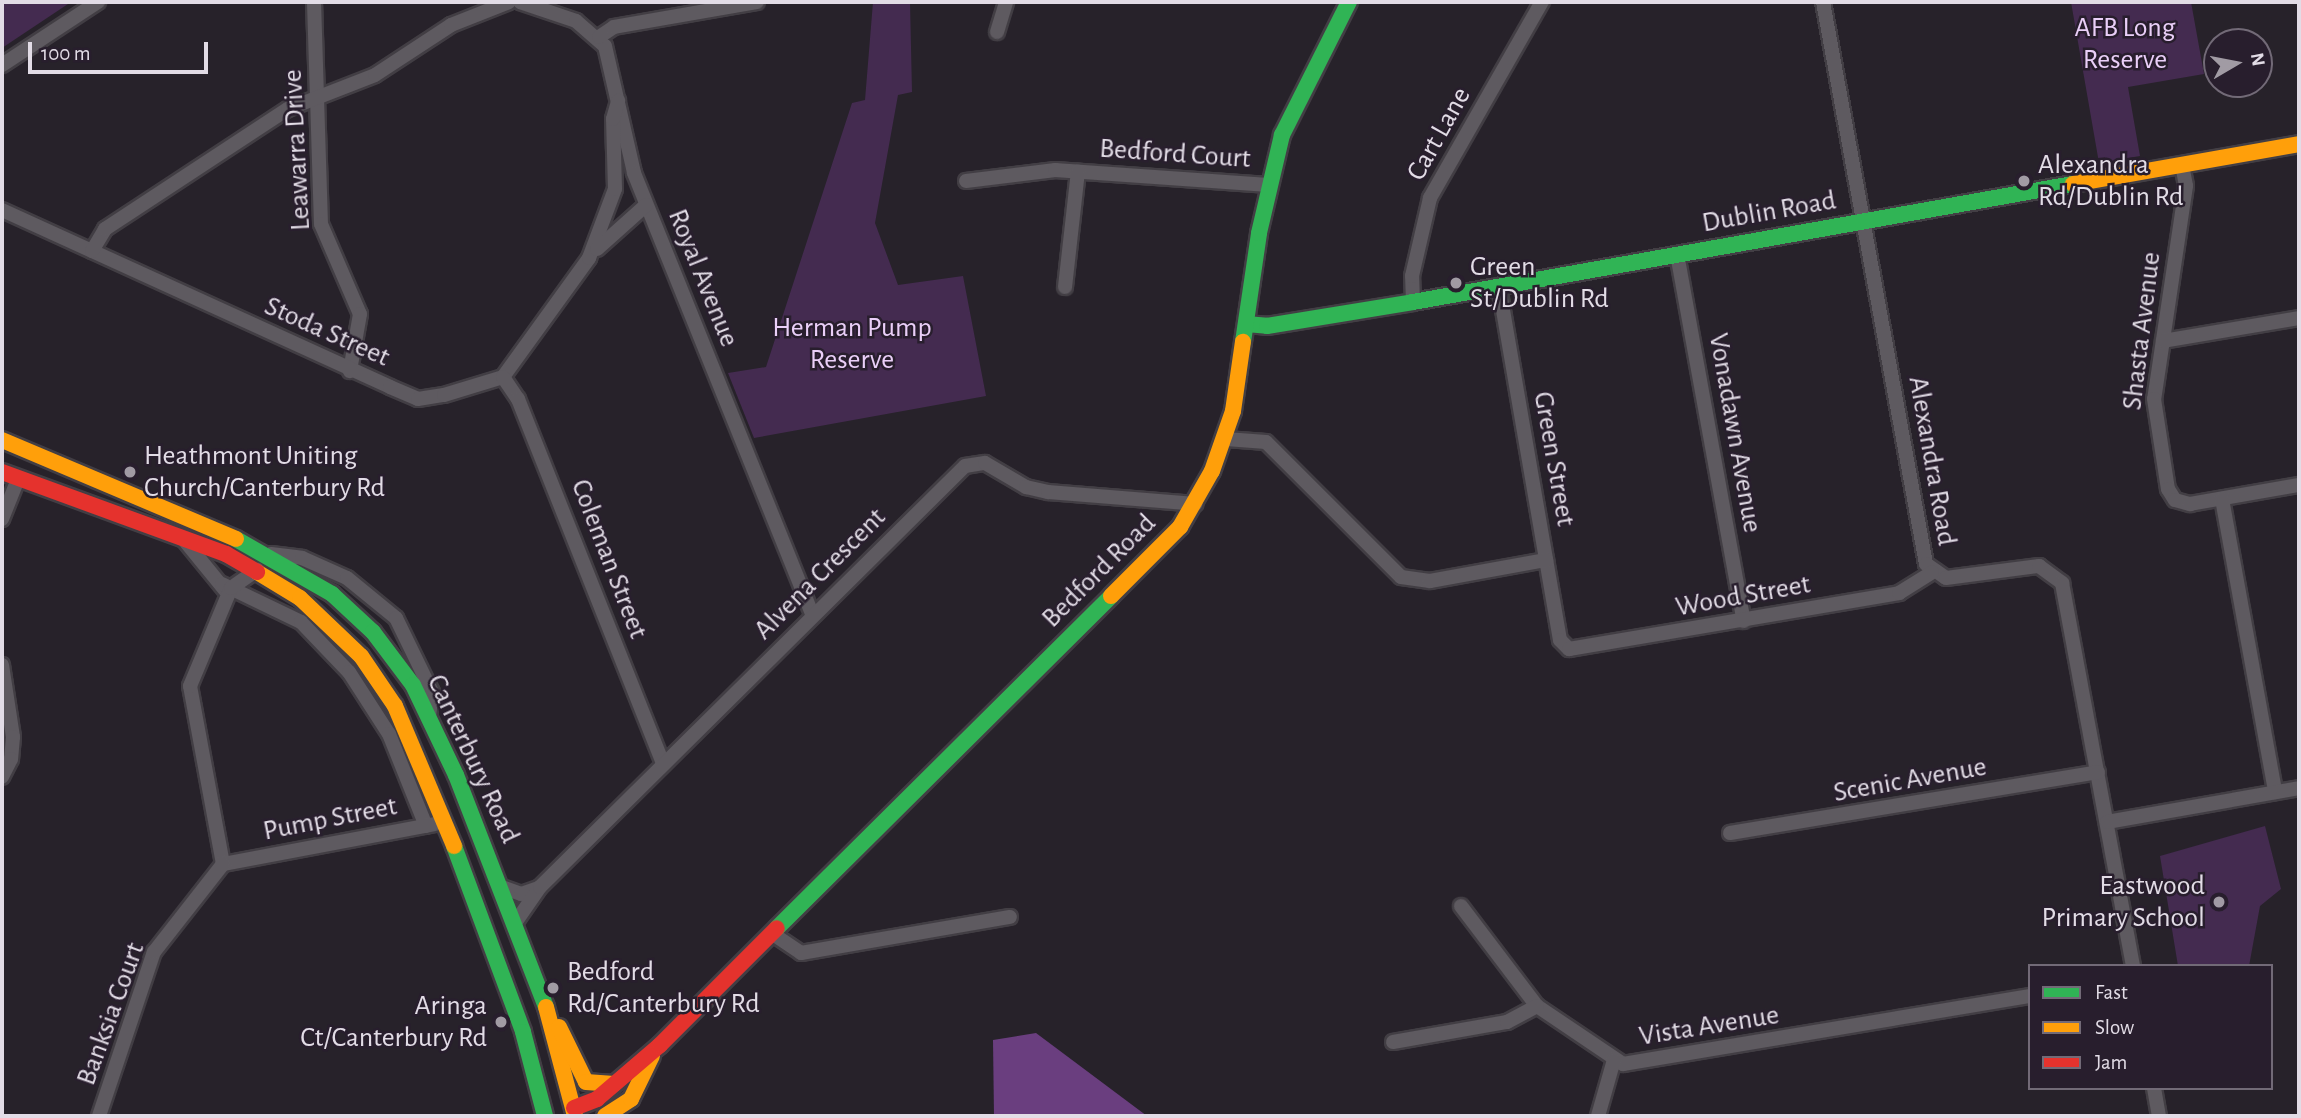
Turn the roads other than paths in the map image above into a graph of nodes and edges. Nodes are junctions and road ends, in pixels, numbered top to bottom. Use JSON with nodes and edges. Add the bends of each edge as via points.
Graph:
{"nodes":[{"id":1,"x":98,"y":2,"type":"edge"},
{"id":2,"x":314,"y":2,"type":"edge"},
{"id":3,"x":509,"y":2,"type":"edge"},
{"id":4,"x":520,"y":2,"type":"edge"},
{"id":5,"x":757,"y":2,"type":"edge"},
{"id":6,"x":1006,"y":2,"type":"edge"},
{"id":7,"x":1349,"y":2,"type":"edge"},
{"id":8,"x":1542,"y":2,"type":"edge"},
{"id":9,"x":1824,"y":2,"type":"edge"},
{"id":10,"x":997,"y":32,"type":"dead end"},
{"id":11,"x":600,"y":37,"type":"junction"},
{"id":12,"x":2,"y":65,"type":"edge"},
{"id":13,"x":317,"y":97,"type":"junction"},
{"id":14,"x":618,"y":101,"type":"junction"},
{"id":15,"x":2299,"y":144,"type":"edge"},
{"id":16,"x":2182,"y":165,"type":"junction"},
{"id":17,"x":1078,"y":172,"type":"junction"},
{"id":18,"x":966,"y":181,"type":"dead end"},
{"id":19,"x":1268,"y":186,"type":"junction"},
{"id":20,"x":646,"y":205,"type":"junction"},
{"id":21,"x":2,"y":209,"type":"edge"},
{"id":22,"x":1863,"y":223,"type":"junction"},
{"id":23,"x":92,"y":251,"type":"junction"},
{"id":24,"x":1678,"y":254,"type":"junction"},
{"id":25,"x":589,"y":258,"type":"junction"},
{"id":26,"x":1065,"y":287,"type":"dead end"},
{"id":27,"x":1499,"y":287,"type":"junction"},
{"id":28,"x":1413,"y":302,"type":"junction"},
{"id":29,"x":2299,"y":318,"type":"edge"},
{"id":30,"x":1247,"y":324,"type":"junction"},
{"id":31,"x":2163,"y":341,"type":"junction"},
{"id":32,"x":351,"y":370,"type":"junction"},
{"id":33,"x":503,"y":377,"type":"junction"},
{"id":34,"x":1226,"y":439,"type":"junction"},
{"id":35,"x":2,"y":440,"type":"edge"},
{"id":36,"x":29,"y":451,"type":"junction"},
{"id":37,"x":2,"y":472,"type":"edge"},
{"id":38,"x":18,"y":479,"type":"junction"},
{"id":39,"x":2299,"y":485,"type":"edge"},
{"id":40,"x":2222,"y":499,"type":"junction"},
{"id":41,"x":1196,"y":504,"type":"junction"},
{"id":42,"x":2,"y":519,"type":"edge"},
{"id":43,"x":178,"y":534,"type":"junction"},
{"id":44,"x":266,"y":553,"type":"junction"},
{"id":45,"x":1546,"y":560,"type":"junction"},
{"id":46,"x":257,"y":570,"type":"junction"},
{"id":47,"x":1932,"y":572,"type":"junction"},
{"id":48,"x":226,"y":590,"type":"junction"},
{"id":49,"x":813,"y":615,"type":"junction"},
{"id":50,"x":1744,"y":621,"type":"junction"},
{"id":51,"x":1560,"y":640,"type":"joint"},
{"id":52,"x":2,"y":666,"type":"edge"},
{"id":53,"x":429,"y":715,"type":"junction"},
{"id":54,"x":663,"y":763,"type":"junction"},
{"id":55,"x":2098,"y":772,"type":"junction"},
{"id":56,"x":2,"y":777,"type":"edge"},
{"id":57,"x":2299,"y":788,"type":"edge"},
{"id":58,"x":2275,"y":792,"type":"junction"},
{"id":59,"x":446,"y":822,"type":"junction"},
{"id":60,"x":2107,"y":822,"type":"junction"},
{"id":61,"x":426,"y":826,"type":"junction"},
{"id":62,"x":1730,"y":834,"type":"dead end"},
{"id":63,"x":223,"y":864,"type":"junction"},
{"id":64,"x":502,"y":887,"type":"junction"},
{"id":65,"x":540,"y":887,"type":"junction"},
{"id":66,"x":1461,"y":906,"type":"dead end"},
{"id":67,"x":1010,"y":917,"type":"dead end"},
{"id":68,"x":515,"y":923,"type":"junction"},
{"id":69,"x":773,"y":934,"type":"junction"},
{"id":70,"x":2133,"y":964,"type":"edge"},
{"id":71,"x":542,"y":992,"type":"junction"},
{"id":72,"x":2028,"y":996,"type":"edge"},
{"id":73,"x":1537,"y":1006,"type":"junction"},
{"id":74,"x":1393,"y":1042,"type":"dead end"},
{"id":75,"x":660,"y":1045,"type":"junction"},
{"id":76,"x":1614,"y":1060,"type":"junction"},
{"id":77,"x":614,"y":1084,"type":"junction"},
{"id":78,"x":2154,"y":1090,"type":"edge"},
{"id":79,"x":631,"y":1099,"type":"junction"},
{"id":80,"x":575,"y":1112,"type":"edge"},
{"id":81,"x":99,"y":1116,"type":"edge"},
{"id":82,"x":546,"y":1116,"type":"edge"},
{"id":83,"x":605,"y":1116,"type":"edge"},
{"id":84,"x":626,"y":1116,"type":"edge"},
{"id":85,"x":1598,"y":1116,"type":"edge"},
{"id":86,"x":2159,"y":1116,"type":"edge"}],
"edges":[{"from":1,"to":12,"type":"street"},
{"from":2,"to":13,"type":"street","name":"Leawarra Drive"},
{"from":3,"to":13,"type":"street","via":[[451,25],[374,75]]},
{"from":4,"to":11,"type":"street","via":[[553,9]]},
{"from":5,"to":11,"type":"street","via":[[614,27]]},
{"from":6,"to":10,"type":"street"},
{"from":7,"to":19,"type":"main road","name":"Bedford Road","via":[[1282,135]]},
{"from":8,"to":28,"type":"street","name":"Cart Lane","via":[[1430,198],[1412,276]]},
{"from":9,"to":22,"type":"street","name":"Alexandra Road"},
{"from":11,"to":14,"type":"street","name":"Royal Avenue"},
{"from":13,"to":23,"type":"street","via":[[288,109],[105,229]]},
{"from":13,"to":32,"type":"street","name":"Leawarra Drive","via":[[321,224],[360,314]]},
{"from":14,"to":20,"type":"street","name":"Royal Avenue"},
{"from":14,"to":25,"type":"street","via":[[613,119],[615,189]]},
{"from":15,"to":16,"type":"main road","name":"Dublin Road"},
{"from":16,"to":22,"type":"main road","name":"Dublin Road"},
{"from":16,"to":31,"type":"street","name":"Shasta Avenue","via":[[2186,186]]},
{"from":17,"to":18,"type":"street","name":"Bedford Court","via":[[1030,170]]},
{"from":17,"to":19,"type":"street","name":"Bedford Court"},
{"from":17,"to":26,"type":"street","name":"Bedford Court"},
{"from":19,"to":30,"type":"main road","name":"Bedford Road"},
{"from":20,"to":25,"type":"street"},
{"from":20,"to":49,"type":"street","name":"Royal Avenue"},
{"from":21,"to":23,"type":"street","name":"Stoda Street"},
{"from":22,"to":24,"type":"main road","name":"Dublin Road"},
{"from":22,"to":47,"type":"street","name":"Alexandra Road","via":[[1926,564]]},
{"from":23,"to":32,"type":"street","name":"Stoda Street"},
{"from":24,"to":27,"type":"main road","name":"Dublin Road"},
{"from":24,"to":50,"type":"street","name":"Vonadawn Avenue"},
{"from":25,"to":33,"type":"street"},
{"from":27,"to":28,"type":"main road","name":"Dublin Road"},
{"from":27,"to":45,"type":"street","name":"Green Street"},
{"from":28,"to":30,"type":"main road","name":"Dublin Road","via":[[1267,326]]},
{"from":29,"to":31,"type":"street"},
{"from":30,"to":34,"type":"main road","name":"Bedford Road"},
{"from":31,"to":40,"type":"street","name":"Shasta Avenue","via":[[2154,399],[2168,489],[2183,503]]},
{"from":32,"to":33,"type":"street","name":"Stoda Street","via":[[418,399],[477,389]]},
{"from":33,"to":54,"type":"street","name":"Coleman Street","via":[[518,398]]},
{"from":34,"to":41,"type":"main road","name":"Bedford Road"},
{"from":34,"to":45,"type":"street","via":[[1266,442],[1401,577],[1430,581]]},
{"from":35,"to":36,"type":"main road","name":"Canterbury Road"},
{"from":36,"to":38,"type":"main road"},
{"from":36,"to":44,"type":"main road","name":"Canterbury Road"},
{"from":37,"to":38,"type":"main road","name":"Canterbury Road"},
{"from":38,"to":42,"type":"street"},
{"from":38,"to":43,"type":"main road","name":"Canterbury Road"},
{"from":39,"to":40,"type":"street","name":"Shasta Avenue"},
{"from":40,"to":58,"type":"street"},
{"from":41,"to":49,"type":"street","name":"Alvena Crescent","via":[[1048,492],[972,462]]},
{"from":41,"to":69,"type":"main road","name":"Bedford Road","via":[[1139,570]]},
{"from":43,"to":46,"type":"main road","name":"Canterbury Road"},
{"from":43,"to":48,"type":"street"},
{"from":44,"to":53,"type":"main road","name":"Canterbury Road","via":[[353,612],[392,656]]},
{"from":44,"to":53,"type":"street","via":[[302,558],[347,578],[396,618],[432,692]]},
{"from":45,"to":51,"type":"street","name":"Green Street"},
{"from":46,"to":48,"type":"street"},
{"from":46,"to":59,"type":"main road","name":"Canterbury Road","via":[[300,598],[370,668],[406,727]]},
{"from":47,"to":50,"type":"street","name":"Wood Street","via":[[1899,593]]},
{"from":47,"to":55,"type":"street","name":"Alexandra Road","via":[[1946,579],[2039,566],[2062,583]]},
{"from":48,"to":61,"type":"street","via":[[301,622],[349,673],[389,734]]},
{"from":48,"to":63,"type":"street","via":[[190,686]]},
{"from":49,"to":54,"type":"street","name":"Alvena Crescent"},
{"from":50,"to":51,"type":"street","name":"Wood Street","via":[[1582,651],[1569,649]]},
{"from":52,"to":56,"type":"street","via":[[13,737],[11,759]]},
{"from":53,"to":64,"type":"main road","name":"Canterbury Road"},
{"from":54,"to":65,"type":"street","name":"Alvena Crescent"},
{"from":55,"to":60,"type":"street","name":"Alexandra Road"},
{"from":55,"to":62,"type":"street","name":"Scenic Avenue"},
{"from":57,"to":58,"type":"street"},
{"from":58,"to":60,"type":"street"},
{"from":59,"to":61,"type":"street","name":"Pump Street"},
{"from":59,"to":82,"type":"main road","name":"Canterbury Road","via":[[523,1032]]},
{"from":60,"to":70,"type":"street","name":"Alexandra Road"},
{"from":61,"to":63,"type":"street","name":"Pump Street"},
{"from":63,"to":81,"type":"street","name":"Banksia Court","via":[[154,952]]},
{"from":64,"to":65,"type":"street","via":[[521,894]]},
{"from":64,"to":68,"type":"main road","name":"Canterbury Road"},
{"from":65,"to":68,"type":"street","name":"Alvena Crescent"},
{"from":66,"to":73,"type":"street","name":"Vista Avenue"},
{"from":67,"to":69,"type":"street","via":[[801,953]]},
{"from":68,"to":71,"type":"main road","name":"Canterbury Road"},
{"from":69,"to":75,"type":"main road","name":"Bedford Road"},
{"from":71,"to":77,"type":"main road","via":[[586,1082]]},
{"from":71,"to":80,"type":"main road","name":"Canterbury Road"},
{"from":72,"to":76,"type":"street","name":"Vista Avenue","via":[[1633,1064]]},
{"from":73,"to":74,"type":"street","via":[[1507,1021]]},
{"from":73,"to":76,"type":"street","name":"Vista Avenue"},
{"from":75,"to":77,"type":"main road","name":"Bedford Road"},
{"from":75,"to":79,"type":"main road","name":"Bedford Road"},
{"from":76,"to":85,"type":"street"},
{"from":77,"to":80,"type":"main road","name":"Bedford Road"},
{"from":78,"to":86,"type":"street"},
{"from":79,"to":83,"type":"main road","name":"Bedford Road"},
{"from":79,"to":84,"type":"main road","name":"Bedford Road"},
{"from":80,"to":82,"type":"main road","name":"Bedford Road"}]}
